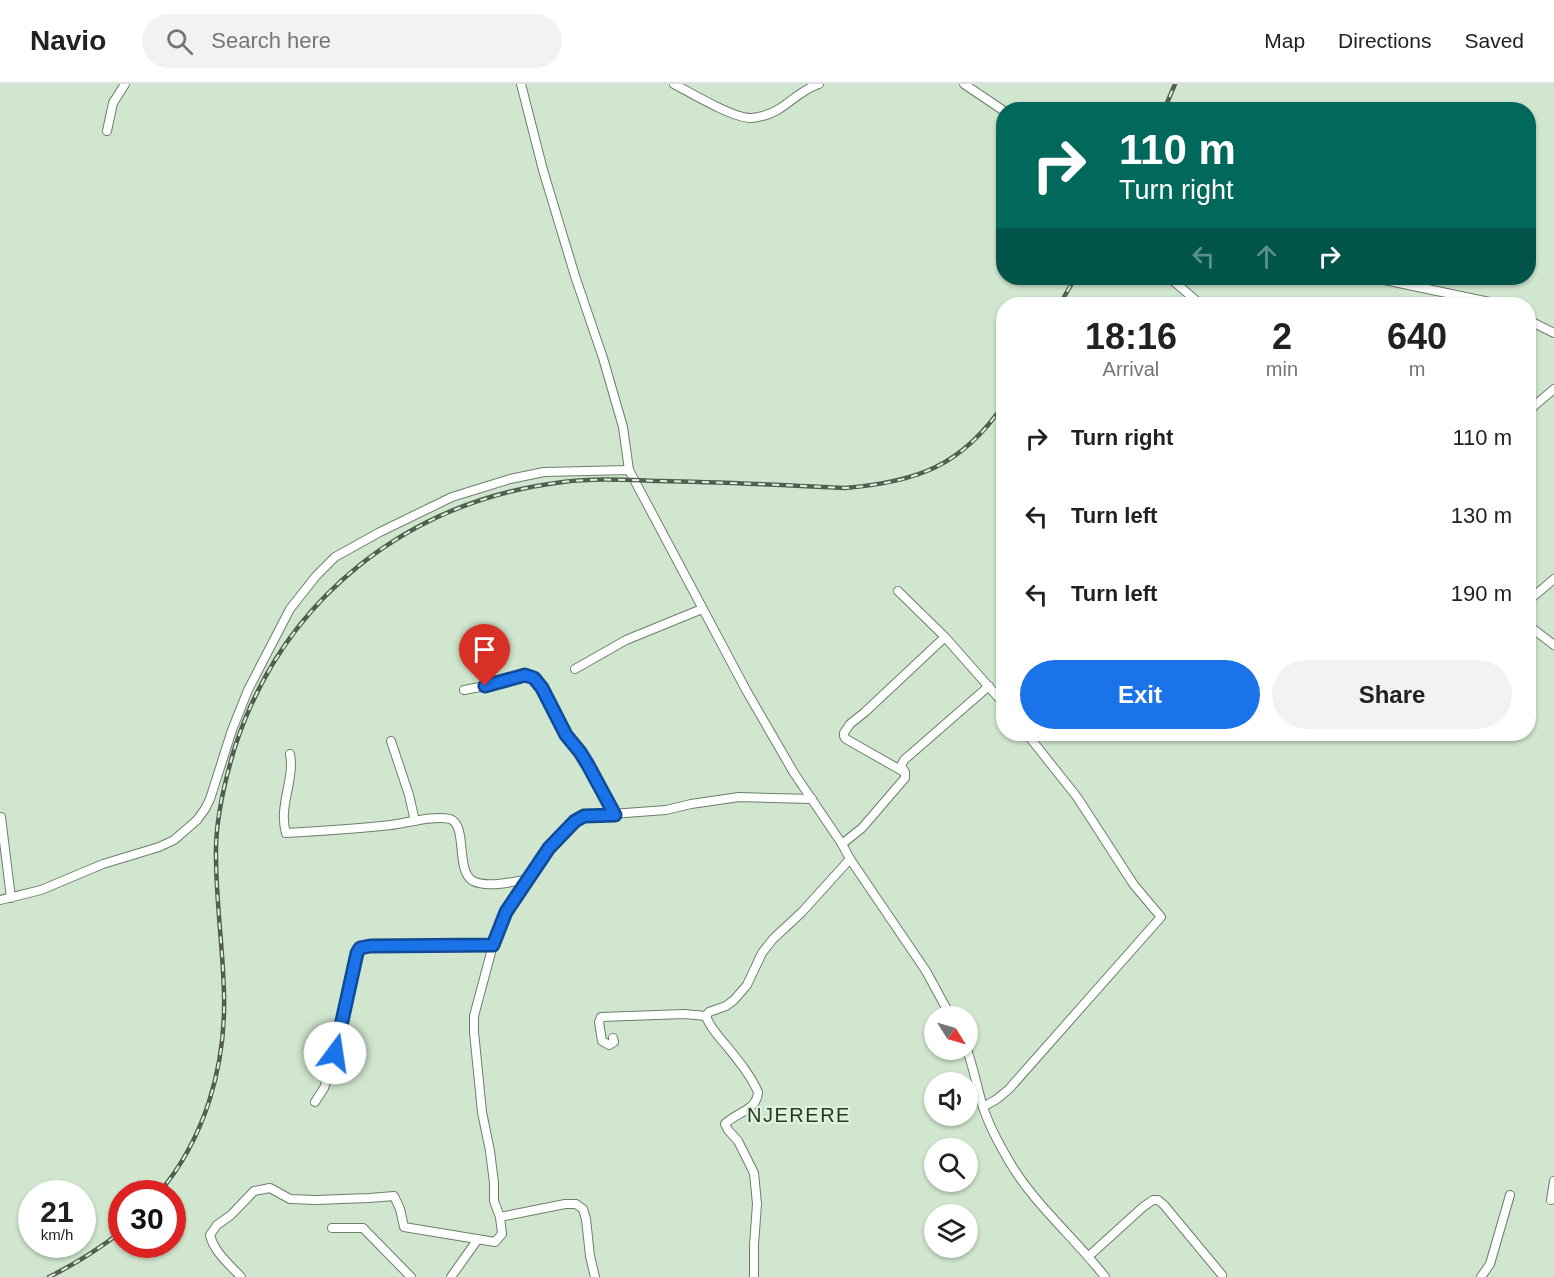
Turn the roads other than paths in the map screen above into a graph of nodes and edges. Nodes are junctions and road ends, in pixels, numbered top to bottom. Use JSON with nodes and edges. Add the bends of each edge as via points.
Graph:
{"nodes":[{"id":1,"x":125,"y":84,"type":"edge"},
{"id":2,"x":521,"y":84,"type":"edge"},
{"id":3,"x":674,"y":84,"type":"edge"},
{"id":4,"x":819,"y":84,"type":"edge"},
{"id":5,"x":964,"y":84,"type":"edge"},
{"id":6,"x":996,"y":106,"type":"edge"},
{"id":7,"x":107,"y":131,"type":"dead end"},
{"id":8,"x":1178,"y":285,"type":"edge"},
{"id":9,"x":1408,"y":285,"type":"edge"},
{"id":10,"x":1192,"y":297,"type":"edge"},
{"id":11,"x":1466,"y":297,"type":"edge"},
{"id":12,"x":1536,"y":324,"type":"edge"},
{"id":13,"x":1554,"y":333,"type":"edge"},
{"id":14,"x":1554,"y":389,"type":"edge"},
{"id":15,"x":1536,"y":404,"type":"edge"},
{"id":16,"x":628,"y":470,"type":"junction"},
{"id":17,"x":1554,"y":579,"type":"edge"},
{"id":18,"x":898,"y":591,"type":"dead end"},
{"id":19,"x":1536,"y":594,"type":"edge"},
{"id":20,"x":702,"y":609,"type":"junction"},
{"id":21,"x":1536,"y":631,"type":"edge"},
{"id":22,"x":945,"y":637,"type":"junction"},
{"id":23,"x":1554,"y":645,"type":"edge"},
{"id":24,"x":575,"y":669,"type":"dead end"},
{"id":25,"x":989,"y":686,"type":"junction"},
{"id":26,"x":464,"y":690,"type":"dead end"},
{"id":27,"x":996,"y":694,"type":"edge"},
{"id":28,"x":391,"y":741,"type":"dead end"},
{"id":29,"x":1033,"y":741,"type":"edge"},
{"id":30,"x":290,"y":754,"type":"dead end"},
{"id":31,"x":905,"y":772,"type":"junction"},
{"id":32,"x":812,"y":798,"type":"junction"},
{"id":33,"x":615,"y":815,"type":"junction"},
{"id":34,"x":1,"y":817,"type":"edge"},
{"id":35,"x":415,"y":821,"type":"junction"},
{"id":36,"x":842,"y":844,"type":"junction"},
{"id":37,"x":850,"y":860,"type":"junction"},
{"id":38,"x":528,"y":879,"type":"junction"},
{"id":39,"x":11,"y":898,"type":"junction"},
{"id":40,"x":0,"y":900,"type":"edge"},
{"id":41,"x":493,"y":945,"type":"junction"},
{"id":42,"x":945,"y":1006,"type":"edge"},
{"id":43,"x":706,"y":1016,"type":"junction"},
{"id":44,"x":613,"y":1038,"type":"dead end"},
{"id":45,"x":970,"y":1060,"type":"edge"},
{"id":46,"x":315,"y":1102,"type":"dead end"},
{"id":47,"x":983,"y":1107,"type":"junction"},
{"id":48,"x":1554,"y":1180,"type":"edge"},
{"id":49,"x":1510,"y":1195,"type":"dead end"},
{"id":50,"x":1551,"y":1200,"type":"dead end"},
{"id":51,"x":500,"y":1217,"type":"junction"},
{"id":52,"x":332,"y":1228,"type":"dead end"},
{"id":53,"x":478,"y":1239,"type":"junction"},
{"id":54,"x":1089,"y":1256,"type":"junction"},
{"id":55,"x":1222,"y":1275,"type":"dead end"},
{"id":56,"x":241,"y":1277,"type":"edge"},
{"id":57,"x":411,"y":1277,"type":"edge"},
{"id":58,"x":451,"y":1277,"type":"edge"},
{"id":59,"x":595,"y":1277,"type":"edge"},
{"id":60,"x":754,"y":1277,"type":"edge"},
{"id":61,"x":1105,"y":1277,"type":"edge"},
{"id":62,"x":1481,"y":1277,"type":"edge"}],
"edges":[{"from":1,"to":7,"type":"street","via":[[113,103]]},
{"from":2,"to":16,"type":"street","via":[[537,150],[623,428]]},
{"from":3,"to":4,"type":"street","via":[[750,118],[767,115]]},
{"from":5,"to":6,"type":"street"},
{"from":8,"to":10,"type":"street"},
{"from":9,"to":11,"type":"street"},
{"from":12,"to":13,"type":"street"},
{"from":14,"to":15,"type":"street"},
{"from":16,"to":20,"type":"street"},
{"from":16,"to":39,"type":"street","via":[[544,472],[510,479],[452,497],[335,557],[290,609],[248,690],[210,799],[197,820],[159,847]]},
{"from":17,"to":19,"type":"street"},
{"from":18,"to":22,"type":"street"},
{"from":20,"to":24,"type":"street","via":[[626,640]]},
{"from":20,"to":32,"type":"street"},
{"from":21,"to":23,"type":"street"},
{"from":22,"to":25,"type":"street"},
{"from":22,"to":31,"type":"street","via":[[844,733],[846,739]]},
{"from":25,"to":27,"type":"street"},
{"from":25,"to":31,"type":"street","via":[[904,760],[901,766]]},
{"from":26,"to":33,"type":"street","via":[[525,675],[534,678]]},
{"from":28,"to":35,"type":"street"},
{"from":29,"to":47,"type":"street","via":[[1161,917],[1009,1089]]},
{"from":30,"to":35,"type":"street","via":[[292,766],[283,824],[286,832]]},
{"from":31,"to":36,"type":"street","via":[[905,778],[862,828]]},
{"from":32,"to":33,"type":"street","via":[[739,797]]},
{"from":32,"to":36,"type":"street"},
{"from":33,"to":38,"type":"street","via":[[584,816],[575,821],[549,848]]},
{"from":34,"to":39,"type":"street"},
{"from":35,"to":38,"type":"street","via":[[456,823],[471,880],[506,883]]},
{"from":36,"to":37,"type":"street"},
{"from":37,"to":42,"type":"street","via":[[926,971]]},
{"from":37,"to":43,"type":"street","via":[[773,939],[734,1000]]},
{"from":38,"to":41,"type":"street","via":[[506,912]]},
{"from":39,"to":40,"type":"street"},
{"from":41,"to":46,"type":"street","via":[[360,948],[330,1070]]},
{"from":41,"to":51,"type":"street","via":[[474,1016],[474,1032],[494,1201]]},
{"from":43,"to":44,"type":"street","via":[[601,1017],[602,1041],[609,1045]]},
{"from":43,"to":60,"type":"street","via":[[758,1092],[752,1106],[725,1124],[754,1173],[758,1203]]},
{"from":45,"to":47,"type":"street"},
{"from":47,"to":54,"type":"street","via":[[1010,1163],[1032,1194]]},
{"from":48,"to":50,"type":"street"},
{"from":49,"to":62,"type":"street","via":[[1490,1264]]},
{"from":51,"to":53,"type":"street","via":[[502,1234],[495,1242]]},
{"from":51,"to":59,"type":"street","via":[[576,1204],[583,1209],[586,1219]]},
{"from":52,"to":57,"type":"street","via":[[363,1228]]},
{"from":53,"to":56,"type":"street","via":[[404,1227],[394,1196],[316,1200],[290,1198],[270,1188],[254,1191],[210,1235],[212,1244]]},
{"from":53,"to":58,"type":"street"},
{"from":54,"to":55,"type":"street","via":[[1143,1207],[1158,1200]]},
{"from":54,"to":61,"type":"street"}]}
